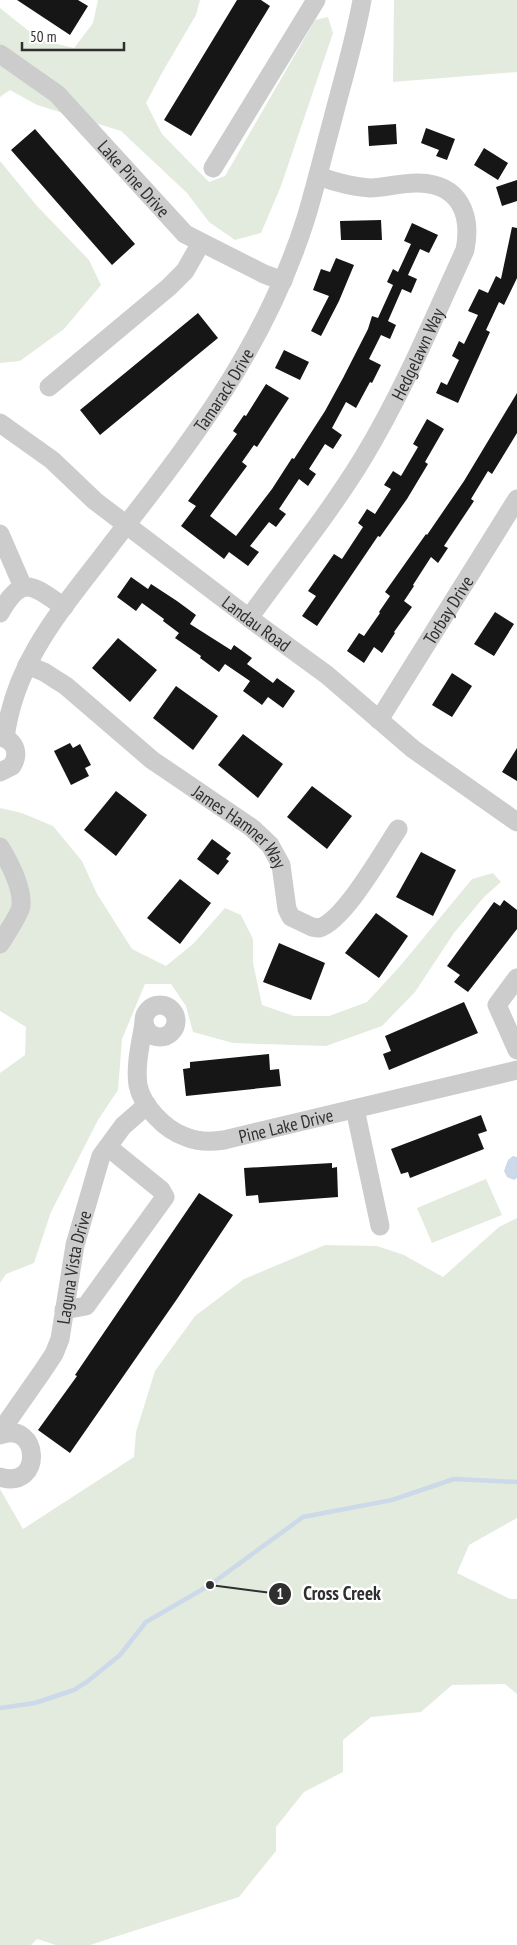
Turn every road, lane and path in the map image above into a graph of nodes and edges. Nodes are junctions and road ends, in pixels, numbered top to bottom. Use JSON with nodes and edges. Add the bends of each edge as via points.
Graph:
{"nodes":[{"id":1,"x":316,"y":0,"type":"edge"},
{"id":2,"x":362,"y":0,"type":"edge"},
{"id":3,"x":0,"y":54,"type":"edge"},
{"id":4,"x":213,"y":168,"type":"dead end"},
{"id":5,"x":318,"y":176,"type":"junction"},
{"id":6,"x":201,"y":242,"type":"junction"},
{"id":7,"x":282,"y":280,"type":"junction"},
{"id":8,"x":49,"y":387,"type":"dead end"},
{"id":9,"x":0,"y":423,"type":"edge"},
{"id":10,"x":517,"y":498,"type":"edge"},
{"id":11,"x":127,"y":524,"type":"junction"},
{"id":12,"x":0,"y":534,"type":"edge"},
{"id":13,"x":23,"y":587,"type":"junction"},
{"id":14,"x":64,"y":607,"type":"junction"},
{"id":15,"x":0,"y":612,"type":"edge"},
{"id":16,"x":249,"y":618,"type":"junction"},
{"id":17,"x":27,"y":665,"type":"junction"},
{"id":18,"x":379,"y":720,"type":"junction"},
{"id":19,"x":3,"y":738,"type":"edge"},
{"id":20,"x":0,"y":772,"type":"edge"},
{"id":21,"x":517,"y":822,"type":"edge"},
{"id":22,"x":398,"y":829,"type":"dead end"},
{"id":23,"x":0,"y":846,"type":"edge"},
{"id":24,"x":0,"y":944,"type":"edge"},
{"id":25,"x":517,"y":978,"type":"edge"},
{"id":26,"x":144,"y":1023,"type":"dead end"},
{"id":27,"x":515,"y":1041,"type":"edge"},
{"id":28,"x":517,"y":1070,"type":"edge"},
{"id":29,"x":147,"y":1105,"type":"junction"},
{"id":30,"x":355,"y":1109,"type":"junction"},
{"id":31,"x":108,"y":1147,"type":"junction"},
{"id":32,"x":380,"y":1226,"type":"dead end"},
{"id":33,"x":64,"y":1310,"type":"junction"},
{"id":34,"x":0,"y":1432,"type":"edge"},
{"id":35,"x":0,"y":1435,"type":"edge"},
{"id":36,"x":0,"y":1477,"type":"edge"}],
"edges":[{"from":1,"to":4,"type":"street"},
{"from":2,"to":5,"type":"street","name":"Tamarack Drive"},
{"from":3,"to":6,"type":"street","name":"Lake Pine Drive","via":[[57,94],[185,234]]},
{"from":5,"to":7,"type":"street","name":"Tamarack Drive","via":[[306,219]]},
{"from":5,"to":16,"type":"street","name":"Hedgelawn Way","via":[[359,187],[418,183],[440,187],[461,205],[468,221],[468,234],[464,250],[403,382],[363,458]]},
{"from":6,"to":7,"type":"street","name":"Lake Pine Drive"},
{"from":6,"to":8,"type":"street","via":[[185,271],[169,287]]},
{"from":7,"to":11,"type":"street","name":"Tamarack Drive","via":[[266,316],[221,395]]},
{"from":9,"to":11,"type":"street","name":"Landau Road","via":[[52,460],[95,501]]},
{"from":10,"to":18,"type":"street","name":"Torbay Drive"},
{"from":11,"to":14,"type":"street","name":"Tamarack Drive"},
{"from":11,"to":16,"type":"street","name":"Landau Road"},
{"from":12,"to":13,"type":"street"},
{"from":13,"to":14,"type":"street","via":[[34,587]]},
{"from":13,"to":15,"type":"street","via":[[14,591]]},
{"from":14,"to":17,"type":"street","name":"Tamarack Drive"},
{"from":16,"to":18,"type":"street","name":"Landau Road","via":[[327,675]]},
{"from":17,"to":19,"type":"street","name":"Tamarack Drive","via":[[15,692]]},
{"from":17,"to":22,"type":"street","name":"James Hamner Way","via":[[66,686],[152,760],[252,828],[270,844],[281,865],[287,909],[298,921],[319,928],[332,922]]},
{"from":18,"to":21,"type":"street","name":"Landau Road","via":[[413,749]]},
{"from":19,"to":20,"type":"street","via":[[14,745],[16,756],[12,766]]},
{"from":23,"to":24,"type":"street","via":[[11,865],[21,907]]},
{"from":25,"to":27,"type":"street","via":[[497,1005]]},
{"from":26,"to":29,"type":"street","name":"Pine Lake Drive","via":[[138,1085]]},
{"from":28,"to":30,"type":"street","name":"Pine Lake Drive"},
{"from":29,"to":30,"type":"street","name":"Pine Lake Drive","via":[[172,1130],[185,1137],[209,1142]]},
{"from":29,"to":31,"type":"street","name":"Laguna Vista Drive","via":[[123,1126]]},
{"from":30,"to":32,"type":"street"},
{"from":31,"to":33,"type":"street","name":"Laguna Vista Drive","via":[[102,1156],[82,1219]]},
{"from":31,"to":33,"type":"street","via":[[161,1190],[165,1197],[86,1306]]},
{"from":33,"to":34,"type":"street","name":"Laguna Vista Drive","via":[[60,1339],[54,1354]]},
{"from":35,"to":36,"type":"street","via":[[10,1433],[24,1438],[29,1443],[32,1458],[27,1472],[21,1476],[13,1479]]}]}
